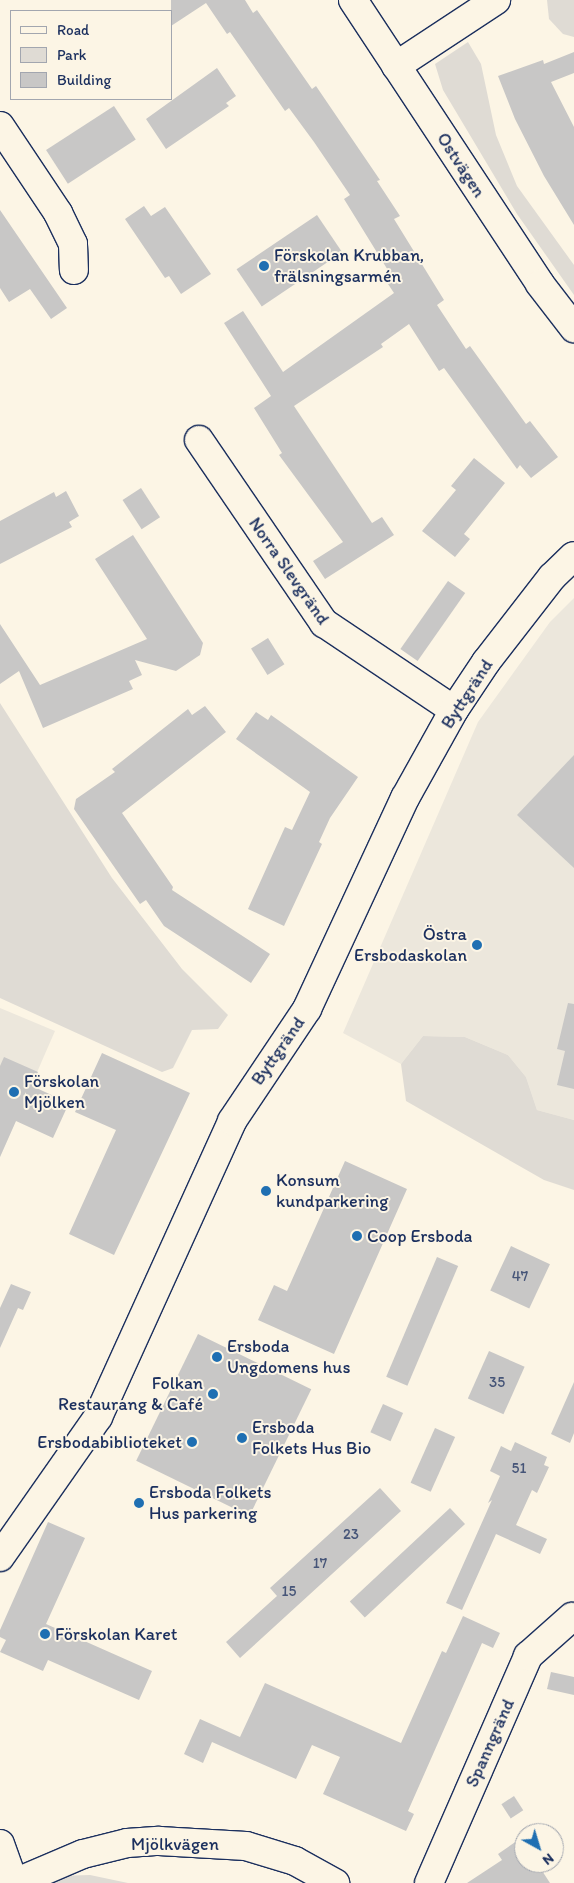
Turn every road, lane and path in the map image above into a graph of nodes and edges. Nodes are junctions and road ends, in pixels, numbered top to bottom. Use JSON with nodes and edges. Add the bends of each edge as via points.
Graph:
{"nodes":[{"id":1,"x":353,"y":0,"type":"edge"},
{"id":2,"x":496,"y":0,"type":"edge"},
{"id":3,"x":396,"y":66,"type":"junction"},
{"id":4,"x":0,"y":126,"type":"edge"},
{"id":5,"x":74,"y":270,"type":"dead end"},
{"id":6,"x":574,"y":328,"type":"edge"},
{"id":7,"x":199,"y":440,"type":"dead end"},
{"id":8,"x":574,"y":556,"type":"edge"},
{"id":9,"x":454,"y":710,"type":"junction"},
{"id":10,"x":0,"y":1557,"type":"edge"},
{"id":11,"x":572,"y":1617,"type":"dead end"},
{"id":12,"x":0,"y":1844,"type":"edge"},
{"id":13,"x":14,"y":1883,"type":"edge"},
{"id":14,"x":335,"y":1883,"type":"edge"},
{"id":15,"x":429,"y":1883,"type":"edge"}],
"edges":[{"from":1,"to":3,"type":"street","name":"Ostvägen"},
{"from":2,"to":3,"type":"street"},
{"from":3,"to":6,"type":"street","name":"Ostvägen","via":[[540,284]]},
{"from":4,"to":5,"type":"street","via":[[58,213],[73,244]]},
{"from":7,"to":9,"type":"street","name":"Norra Slevgränd","via":[[324,623]]},
{"from":8,"to":9,"type":"street","name":"Byttgränd","via":[[552,577],[486,662]]},
{"from":9,"to":10,"type":"street","name":"Byttgränd","via":[[405,798],[307,1009],[232,1121],[98,1417]]},
{"from":11,"to":15,"type":"street","name":"Spanngränd","via":[[528,1656]]},
{"from":12,"to":13,"type":"street"},
{"from":13,"to":14,"type":"street","name":"Mjölkvägen","via":[[82,1854],[127,1843],[159,1841],[246,1846],[295,1861]]}]}
